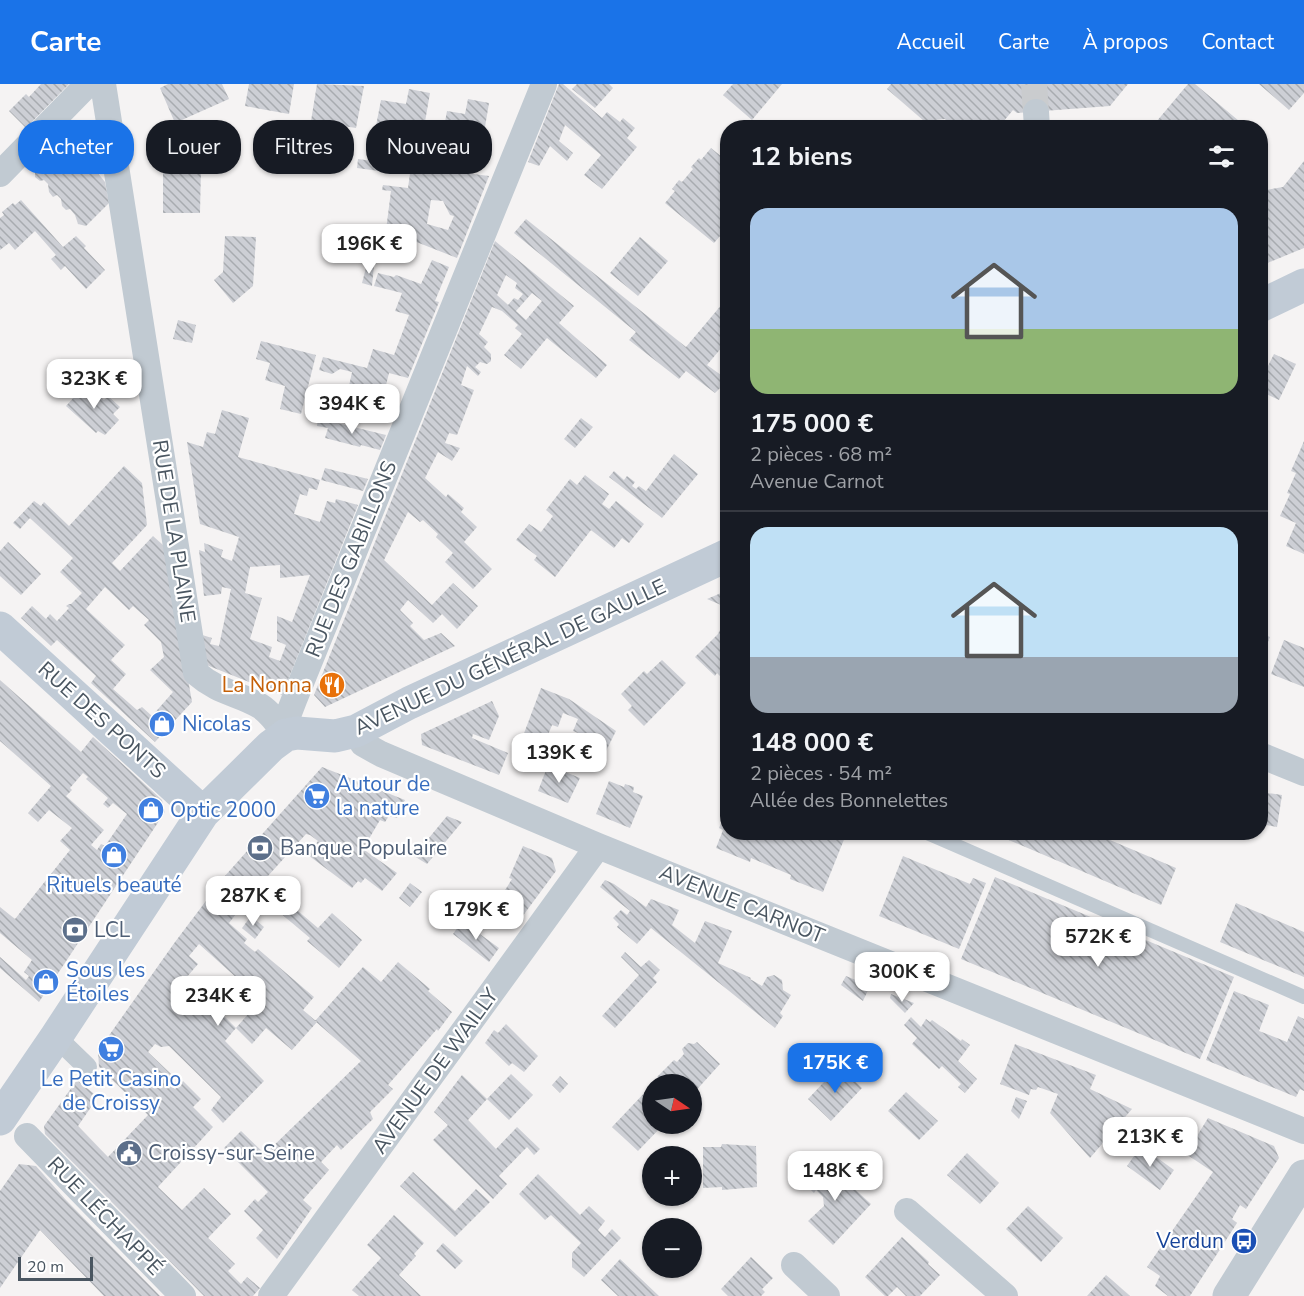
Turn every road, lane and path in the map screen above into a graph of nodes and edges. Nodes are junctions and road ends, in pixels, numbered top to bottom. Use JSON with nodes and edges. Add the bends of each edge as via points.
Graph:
{"nodes":[{"id":1,"x":88,"y":84,"type":"edge"},
{"id":2,"x":103,"y":84,"type":"edge"},
{"id":3,"x":544,"y":84,"type":"edge"},
{"id":4,"x":0,"y":174,"type":"edge"},
{"id":5,"x":1304,"y":285,"type":"edge"},
{"id":6,"x":1268,"y":302,"type":"edge"},
{"id":7,"x":720,"y":559,"type":"edge"},
{"id":8,"x":0,"y":628,"type":"edge"},
{"id":9,"x":356,"y":730,"type":"junction"},
{"id":10,"x":286,"y":735,"type":"junction"},
{"id":11,"x":1268,"y":758,"type":"edge"},
{"id":12,"x":1304,"y":773,"type":"edge"},
{"id":13,"x":203,"y":813,"type":"junction"},
{"id":14,"x":943,"y":840,"type":"edge"},
{"id":15,"x":598,"y":846,"type":"junction"},
{"id":16,"x":1304,"y":997,"type":"edge"},
{"id":17,"x":56,"y":1037,"type":"junction"},
{"id":18,"x":87,"y":1067,"type":"dead end"},
{"id":19,"x":13,"y":1128,"type":"edge"},
{"id":20,"x":1304,"y":1131,"type":"edge"},
{"id":21,"x":1304,"y":1176,"type":"edge"},
{"id":22,"x":907,"y":1211,"type":"dead end"},
{"id":23,"x":794,"y":1265,"type":"dead end"},
{"id":24,"x":183,"y":1296,"type":"edge"},
{"id":25,"x":272,"y":1296,"type":"edge"},
{"id":26,"x":827,"y":1296,"type":"edge"},
{"id":27,"x":1005,"y":1296,"type":"edge"},
{"id":28,"x":1229,"y":1296,"type":"edge"}],
"edges":[{"from":1,"to":4,"type":"street"},
{"from":2,"to":10,"type":"street","name":"RUE DE LA PLAINE","via":[[196,673],[213,687],[261,706]]},
{"from":3,"to":10,"type":"street","name":"RUE DES GABILLONS","via":[[294,700]]},
{"from":5,"to":6,"type":"main road"},
{"from":7,"to":9,"type":"main road","name":"AVENUE DU GÉNÉRAL DE GAULLE"},
{"from":8,"to":13,"type":"main road","name":"RUE DES PONTS"},
{"from":9,"to":10,"type":"main road","name":"AVENUE DU GÉNÉRAL DE GAULLE","via":[[335,736]]},
{"from":9,"to":15,"type":"street","name":"AVENUE CARNOT","via":[[363,744],[381,754]]},
{"from":10,"to":13,"type":"main road"},
{"from":11,"to":12,"type":"street"},
{"from":13,"to":17,"type":"main road"},
{"from":14,"to":16,"type":"lane"},
{"from":15,"to":20,"type":"street","name":"AVENUE CARNOT"},
{"from":15,"to":25,"type":"street","name":"AVENUE DE WAILLY"},
{"from":17,"to":18,"type":"street"},
{"from":17,"to":19,"type":"main road"},
{"from":19,"to":24,"type":"street","name":"RUE LÉCHAPPÉ"},
{"from":21,"to":28,"type":"street"},
{"from":22,"to":27,"type":"street"},
{"from":23,"to":26,"type":"street"}]}
